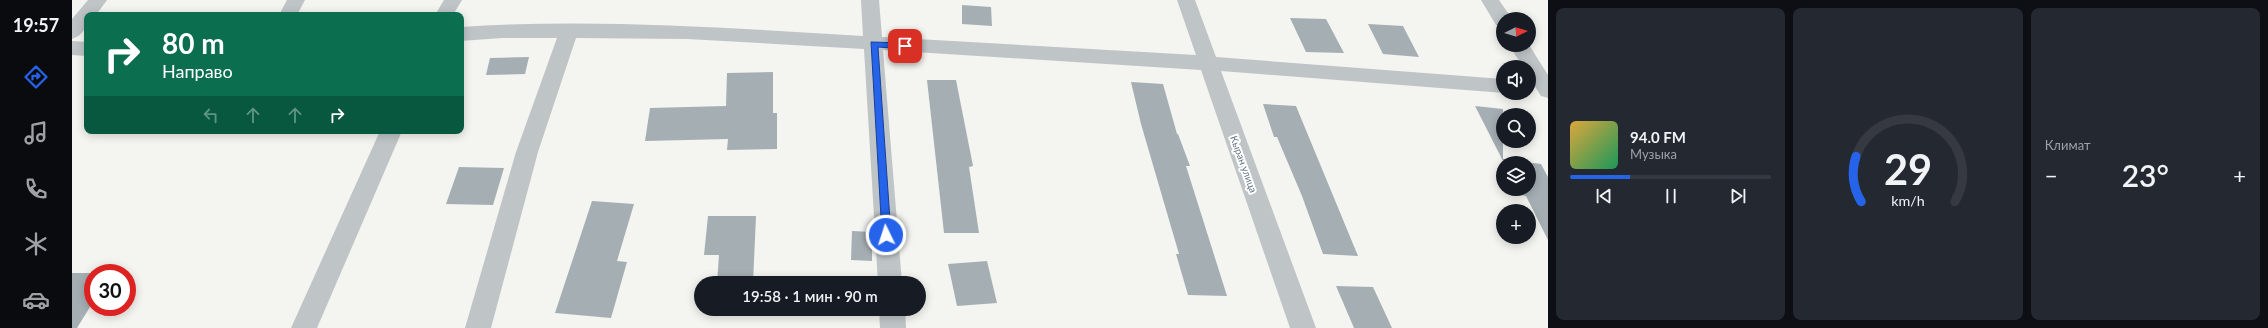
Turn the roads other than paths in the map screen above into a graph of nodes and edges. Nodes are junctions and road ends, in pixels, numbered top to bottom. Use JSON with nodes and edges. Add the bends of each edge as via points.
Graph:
{"nodes":[{"id":1,"x":98,"y":0,"type":"edge"},
{"id":2,"x":296,"y":0,"type":"edge"},
{"id":3,"x":453,"y":0,"type":"edge"},
{"id":4,"x":870,"y":0,"type":"edge"},
{"id":5,"x":1186,"y":0,"type":"edge"},
{"id":6,"x":1490,"y":0,"type":"edge"},
{"id":7,"x":88,"y":12,"type":"edge"},
{"id":8,"x":290,"y":12,"type":"edge"},
{"id":9,"x":446,"y":12,"type":"edge"},
{"id":10,"x":1498,"y":12,"type":"edge"},
{"id":11,"x":84,"y":17,"type":"edge"},
{"id":12,"x":569,"y":31,"type":"junction"},
{"id":13,"x":72,"y":32,"type":"edge"},
{"id":14,"x":464,"y":34,"type":"edge"},
{"id":15,"x":873,"y":44,"type":"junction"},
{"id":16,"x":72,"y":48,"type":"edge"},
{"id":17,"x":84,"y":49,"type":"edge"},
{"id":18,"x":1523,"y":52,"type":"edge"},
{"id":19,"x":1208,"y":63,"type":"junction"},
{"id":20,"x":1496,"y":85,"type":"edge"},
{"id":21,"x":1543,"y":90,"type":"edge"},
{"id":22,"x":390,"y":134,"type":"edge"},
{"id":23,"x":890,"y":276,"type":"edge"},
{"id":24,"x":892,"y":316,"type":"edge"},
{"id":25,"x":304,"y":328,"type":"edge"},
{"id":26,"x":478,"y":328,"type":"edge"},
{"id":27,"x":893,"y":328,"type":"edge"},
{"id":28,"x":1303,"y":328,"type":"edge"}],
"edges":[{"from":1,"to":7,"type":"street"},
{"from":2,"to":8,"type":"street"},
{"from":3,"to":9,"type":"street"},
{"from":4,"to":15,"type":"street"},
{"from":5,"to":19,"type":"street","name":"Кыран улица"},
{"from":6,"to":10,"type":"street"},
{"from":11,"to":13,"type":"street"},
{"from":12,"to":14,"type":"street"},
{"from":12,"to":15,"type":"street","via":[[687,32]]},
{"from":12,"to":26,"type":"street","via":[[527,152]]},
{"from":15,"to":19,"type":"street"},
{"from":15,"to":23,"type":"street"},
{"from":16,"to":17,"type":"street"},
{"from":18,"to":21,"type":"street"},
{"from":19,"to":20,"type":"street"},
{"from":19,"to":28,"type":"street","name":"Кыран улица"},
{"from":22,"to":25,"type":"street"},
{"from":24,"to":27,"type":"street"}]}
